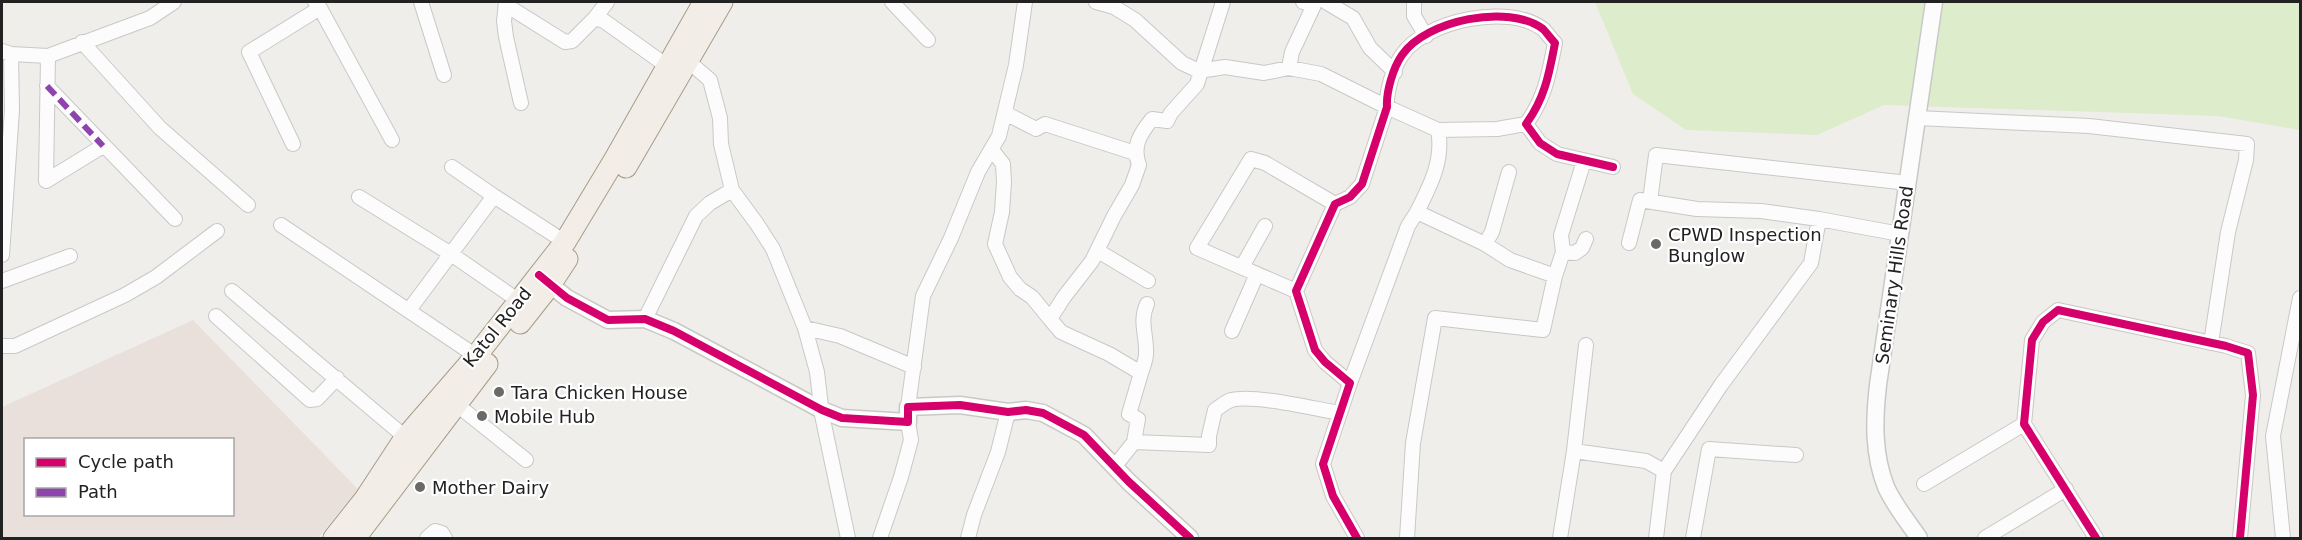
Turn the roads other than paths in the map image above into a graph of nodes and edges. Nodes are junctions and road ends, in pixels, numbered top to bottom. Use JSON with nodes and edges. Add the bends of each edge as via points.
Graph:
{"nodes":[{"id":1,"x":174,"y":2,"type":"edge"},
{"id":2,"x":421,"y":2,"type":"edge"},
{"id":3,"x":607,"y":2,"type":"edge"},
{"id":4,"x":704,"y":2,"type":"edge"},
{"id":5,"x":722,"y":2,"type":"edge"},
{"id":6,"x":892,"y":2,"type":"edge"},
{"id":7,"x":1025,"y":2,"type":"edge"},
{"id":8,"x":1096,"y":2,"type":"edge"},
{"id":9,"x":1223,"y":2,"type":"edge"},
{"id":10,"x":1314,"y":2,"type":"edge"},
{"id":11,"x":1414,"y":2,"type":"edge"},
{"id":12,"x":1934,"y":2,"type":"edge"},
{"id":13,"x":506,"y":3,"type":"edge"},
{"id":14,"x":318,"y":5,"type":"edge"},
{"id":15,"x":595,"y":18,"type":"junction"},
{"id":16,"x":1426,"y":36,"type":"junction"},
{"id":17,"x":928,"y":40,"type":"dead end"},
{"id":18,"x":82,"y":42,"type":"junction"},
{"id":19,"x":6,"y":53,"type":"edge"},
{"id":20,"x":48,"y":56,"type":"junction"},
{"id":21,"x":677,"y":60,"type":"junction"},
{"id":22,"x":1288,"y":68,"type":"junction"},
{"id":23,"x":1199,"y":71,"type":"junction"},
{"id":24,"x":1395,"y":72,"type":"junction"},
{"id":25,"x":444,"y":75,"type":"dead end"},
{"id":26,"x":47,"y":86,"type":"junction"},
{"id":27,"x":521,"y":103,"type":"dead end"},
{"id":28,"x":1386,"y":107,"type":"junction"},
{"id":29,"x":1005,"y":113,"type":"junction"},
{"id":30,"x":1917,"y":118,"type":"junction"},
{"id":31,"x":1526,"y":124,"type":"junction"},
{"id":32,"x":1438,"y":130,"type":"junction"},
{"id":33,"x":392,"y":140,"type":"dead end"},
{"id":34,"x":293,"y":144,"type":"dead end"},
{"id":35,"x":104,"y":146,"type":"junction"},
{"id":36,"x":992,"y":150,"type":"junction"},
{"id":37,"x":1135,"y":153,"type":"junction"},
{"id":38,"x":1584,"y":161,"type":"junction"},
{"id":39,"x":452,"y":167,"type":"dead end"},
{"id":40,"x":1613,"y":167,"type":"dead end"},
{"id":41,"x":1509,"y":172,"type":"dead end"},
{"id":42,"x":1908,"y":183,"type":"junction"},
{"id":43,"x":732,"y":189,"type":"junction"},
{"id":44,"x":494,"y":196,"type":"junction"},
{"id":45,"x":359,"y":197,"type":"dead end"},
{"id":46,"x":1650,"y":201,"type":"junction"},
{"id":47,"x":1335,"y":204,"type":"junction"},
{"id":48,"x":248,"y":205,"type":"dead end"},
{"id":49,"x":1417,"y":212,"type":"junction"},
{"id":50,"x":175,"y":219,"type":"dead end"},
{"id":51,"x":1819,"y":219,"type":"junction"},
{"id":52,"x":281,"y":225,"type":"dead end"},
{"id":53,"x":1264,"y":226,"type":"dead end"},
{"id":54,"x":217,"y":231,"type":"dead end"},
{"id":55,"x":1900,"y":234,"type":"junction"},
{"id":56,"x":1586,"y":239,"type":"dead end"},
{"id":57,"x":565,"y":242,"type":"junction"},
{"id":58,"x":1629,"y":243,"type":"dead end"},
{"id":59,"x":1485,"y":244,"type":"junction"},
{"id":60,"x":1098,"y":251,"type":"junction"},
{"id":61,"x":1563,"y":252,"type":"junction"},
{"id":62,"x":451,"y":254,"type":"junction"},
{"id":63,"x":2,"y":255,"type":"edge"},
{"id":64,"x":70,"y":256,"type":"dead end"},
{"id":65,"x":1242,"y":267,"type":"junction"},
{"id":66,"x":1257,"y":274,"type":"junction"},
{"id":67,"x":1555,"y":276,"type":"junction"},
{"id":68,"x":544,"y":280,"type":"junction"},
{"id":69,"x":2,"y":281,"type":"edge"},
{"id":70,"x":1148,"y":281,"type":"dead end"},
{"id":71,"x":232,"y":291,"type":"dead end"},
{"id":72,"x":1296,"y":291,"type":"junction"},
{"id":73,"x":2301,"y":298,"type":"edge"},
{"id":74,"x":519,"y":301,"type":"junction"},
{"id":75,"x":1147,"y":304,"type":"dead end"},
{"id":76,"x":409,"y":310,"type":"junction"},
{"id":77,"x":216,"y":316,"type":"dead end"},
{"id":78,"x":645,"y":319,"type":"junction"},
{"id":79,"x":1050,"y":320,"type":"junction"},
{"id":80,"x":805,"y":328,"type":"junction"},
{"id":81,"x":1232,"y":331,"type":"dead end"},
{"id":82,"x":2211,"y":343,"type":"junction"},
{"id":83,"x":1587,"y":345,"type":"dead end"},
{"id":84,"x":2,"y":346,"type":"edge"},
{"id":85,"x":476,"y":356,"type":"junction"},
{"id":86,"x":914,"y":367,"type":"junction"},
{"id":87,"x":1141,"y":374,"type":"junction"},
{"id":88,"x":336,"y":378,"type":"junction"},
{"id":89,"x":1350,"y":383,"type":"junction"},
{"id":90,"x":456,"y":404,"type":"junction"},
{"id":91,"x":822,"y":410,"type":"junction"},
{"id":92,"x":1008,"y":412,"type":"junction"},
{"id":93,"x":1340,"y":414,"type":"junction"},
{"id":94,"x":908,"y":415,"type":"junction"},
{"id":95,"x":2024,"y":424,"type":"junction"},
{"id":96,"x":1134,"y":442,"type":"junction"},
{"id":97,"x":413,"y":444,"type":"junction"},
{"id":98,"x":1574,"y":451,"type":"junction"},
{"id":99,"x":1796,"y":455,"type":"dead end"},
{"id":100,"x":526,"y":460,"type":"dead end"},
{"id":101,"x":1115,"y":466,"type":"junction"},
{"id":102,"x":1664,"y":471,"type":"junction"},
{"id":103,"x":1924,"y":484,"type":"dead end"},
{"id":104,"x":2066,"y":489,"type":"junction"},
{"id":105,"x":334,"y":538,"type":"edge"},
{"id":106,"x":355,"y":538,"type":"edge"},
{"id":107,"x":427,"y":538,"type":"edge"},
{"id":108,"x":445,"y":538,"type":"edge"},
{"id":109,"x":848,"y":538,"type":"edge"},
{"id":110,"x":880,"y":538,"type":"edge"},
{"id":111,"x":968,"y":538,"type":"edge"},
{"id":112,"x":1190,"y":538,"type":"edge"},
{"id":113,"x":1357,"y":538,"type":"edge"},
{"id":114,"x":1407,"y":538,"type":"edge"},
{"id":115,"x":1560,"y":538,"type":"edge"},
{"id":116,"x":1656,"y":538,"type":"edge"},
{"id":117,"x":1693,"y":538,"type":"edge"},
{"id":118,"x":1919,"y":538,"type":"edge"},
{"id":119,"x":1985,"y":538,"type":"edge"},
{"id":120,"x":2096,"y":538,"type":"edge"},
{"id":121,"x":2240,"y":538,"type":"edge"},
{"id":122,"x":2283,"y":538,"type":"edge"}],
"edges":[{"from":1,"to":18,"type":"street","via":[[150,18]]},
{"from":2,"to":25,"type":"street"},
{"from":3,"to":15,"type":"street"},
{"from":4,"to":21,"type":"main road","name":"Katol Road"},
{"from":5,"to":21,"type":"main road","name":"Katol Road"},
{"from":6,"to":17,"type":"street"},
{"from":7,"to":29,"type":"street"},
{"from":8,"to":23,"type":"street","via":[[1135,20],[1182,63]]},
{"from":9,"to":23,"type":"street"},
{"from":10,"to":22,"type":"street"},
{"from":10,"to":24,"type":"street","via":[[1353,18],[1370,48]]},
{"from":11,"to":16,"type":"street","via":[[1414,16]]},
{"from":12,"to":30,"type":"street","name":"Seminary Hills Road"},
{"from":13,"to":15,"type":"street","via":[[565,42],[572,41]]},
{"from":13,"to":27,"type":"street","via":[[506,37]]},
{"from":14,"to":33,"type":"street"},
{"from":14,"to":34,"type":"street","via":[[249,52]]},
{"from":15,"to":21,"type":"street"},
{"from":16,"to":24,"type":"street","via":[[1402,55]]},
{"from":16,"to":31,"type":"street","via":[[1443,25],[1482,16],[1503,16],[1542,29],[1555,43],[1539,106]]},
{"from":18,"to":20,"type":"street"},
{"from":18,"to":48,"type":"street","via":[[160,128]]},
{"from":19,"to":20,"type":"street"},
{"from":19,"to":63,"type":"street","via":[[12,110]]},
{"from":20,"to":26,"type":"street"},
{"from":21,"to":43,"type":"street","via":[[710,80]]},
{"from":21,"to":57,"type":"main road","name":"Katol Road"},
{"from":21,"to":68,"type":"main road","name":"Katol Road","via":[[646,136]]},
{"from":22,"to":23,"type":"street","via":[[1264,73],[1225,67]]},
{"from":22,"to":28,"type":"street","via":[[1321,74]]},
{"from":23,"to":37,"type":"street","via":[[1197,84],[1167,121],[1152,119],[1142,130]]},
{"from":24,"to":28,"type":"street"},
{"from":26,"to":35,"type":"street"},
{"from":26,"to":35,"type":"street","via":[[46,181]]},
{"from":28,"to":32,"type":"street"},
{"from":28,"to":47,"type":"street","via":[[1362,184],[1350,197]]},
{"from":29,"to":36,"type":"street"},
{"from":29,"to":37,"type":"street","via":[[1036,129],[1045,124]]},
{"from":30,"to":42,"type":"street","name":"Seminary Hills Road"},
{"from":30,"to":82,"type":"street","via":[[2089,126],[2247,144],[2228,232]]},
{"from":31,"to":32,"type":"street","via":[[1497,129]]},
{"from":31,"to":38,"type":"street","via":[[1540,143],[1557,154]]},
{"from":32,"to":49,"type":"street","via":[[1438,165]]},
{"from":35,"to":50,"type":"street"},
{"from":36,"to":79,"type":"street","via":[[1003,165],[1004,182],[995,244],[1010,276]]},
{"from":36,"to":86,"type":"street","via":[[978,172],[923,296]]},
{"from":37,"to":60,"type":"street","via":[[1139,165],[1132,185]]},
{"from":38,"to":40,"type":"street"},
{"from":38,"to":61,"type":"street","via":[[1561,235]]},
{"from":39,"to":44,"type":"street"},
{"from":41,"to":59,"type":"street"},
{"from":42,"to":46,"type":"street","via":[[1656,155]]},
{"from":42,"to":55,"type":"street","name":"Seminary Hills Road"},
{"from":43,"to":78,"type":"street","via":[[696,216]]},
{"from":43,"to":80,"type":"street","via":[[773,249]]},
{"from":44,"to":57,"type":"street"},
{"from":44,"to":62,"type":"street"},
{"from":45,"to":62,"type":"street"},
{"from":46,"to":51,"type":"street"},
{"from":46,"to":58,"type":"street","via":[[1640,200]]},
{"from":47,"to":65,"type":"street","via":[[1265,163],[1251,159],[1197,248]]},
{"from":47,"to":72,"type":"street"},
{"from":49,"to":59,"type":"street"},
{"from":49,"to":89,"type":"street","via":[[1408,226]]},
{"from":51,"to":55,"type":"street"},
{"from":51,"to":102,"type":"street","via":[[1811,263],[1721,385]]},
{"from":52,"to":76,"type":"street"},
{"from":53,"to":65,"type":"street"},
{"from":54,"to":84,"type":"street","via":[[125,295],[15,346]]},
{"from":55,"to":118,"type":"street","name":"Seminary Hills Road","via":[[1874,421],[1878,460],[1887,489]]},
{"from":56,"to":61,"type":"street","via":[[1575,253]]},
{"from":57,"to":68,"type":"main road","name":"Katol Road"},
{"from":59,"to":67,"type":"street","via":[[1510,260]]},
{"from":60,"to":70,"type":"street"},
{"from":60,"to":79,"type":"street"},
{"from":61,"to":67,"type":"street"},
{"from":62,"to":74,"type":"street"},
{"from":62,"to":76,"type":"street"},
{"from":64,"to":69,"type":"street"},
{"from":65,"to":66,"type":"street"},
{"from":66,"to":72,"type":"street"},
{"from":66,"to":81,"type":"street"},
{"from":67,"to":114,"type":"street","via":[[1543,330],[1435,318],[1413,442]]},
{"from":68,"to":74,"type":"main road","name":"Katol Road"},
{"from":68,"to":78,"type":"street","via":[[567,298],[608,320]]},
{"from":68,"to":90,"type":"main road","name":"Katol Road"},
{"from":71,"to":88,"type":"street"},
{"from":72,"to":89,"type":"street","via":[[1315,350]]},
{"from":73,"to":122,"type":"street","via":[[2273,436]]},
{"from":74,"to":85,"type":"main road","name":"Katol Road"},
{"from":75,"to":87,"type":"street","via":[[1142,325],[1146,356]]},
{"from":76,"to":85,"type":"street"},
{"from":77,"to":88,"type":"street","via":[[310,400],[317,399]]},
{"from":78,"to":91,"type":"street","via":[[710,349]]},
{"from":79,"to":87,"type":"street","via":[[1068,336]]},
{"from":80,"to":86,"type":"street","via":[[840,336]]},
{"from":80,"to":91,"type":"street"},
{"from":82,"to":95,"type":"street","via":[[2058,310],[2043,322],[2032,340]]},
{"from":82,"to":121,"type":"street","via":[[2248,353],[2253,395]]},
{"from":83,"to":98,"type":"street"},
{"from":85,"to":97,"type":"main road","name":"Katol Road"},
{"from":86,"to":94,"type":"street"},
{"from":87,"to":96,"type":"street","via":[[1129,414],[1138,419]]},
{"from":88,"to":97,"type":"street"},
{"from":89,"to":93,"type":"street"},
{"from":90,"to":97,"type":"main road","name":"Katol Road"},
{"from":90,"to":100,"type":"street"},
{"from":91,"to":94,"type":"street","via":[[842,417]]},
{"from":91,"to":109,"type":"street"},
{"from":92,"to":94,"type":"street","via":[[960,405]]},
{"from":92,"to":101,"type":"street","via":[[1043,413],[1084,435]]},
{"from":92,"to":111,"type":"street"},
{"from":93,"to":96,"type":"street","via":[[1288,404],[1228,400],[1215,410],[1209,445]]},
{"from":93,"to":113,"type":"street","via":[[1323,464],[1333,496]]},
{"from":94,"to":110,"type":"street","via":[[911,440]]},
{"from":95,"to":103,"type":"street"},
{"from":95,"to":104,"type":"street"},
{"from":96,"to":101,"type":"street"},
{"from":97,"to":105,"type":"main road","name":"Katol Road"},
{"from":97,"to":106,"type":"main road","name":"Katol Road"},
{"from":98,"to":102,"type":"street","via":[[1646,461]]},
{"from":98,"to":115,"type":"street"},
{"from":99,"to":117,"type":"street","via":[[1709,449]]},
{"from":101,"to":112,"type":"street"},
{"from":102,"to":116,"type":"street"},
{"from":104,"to":119,"type":"street"},
{"from":104,"to":120,"type":"street"},
{"from":107,"to":108,"type":"street","via":[[435,531]]}]}
